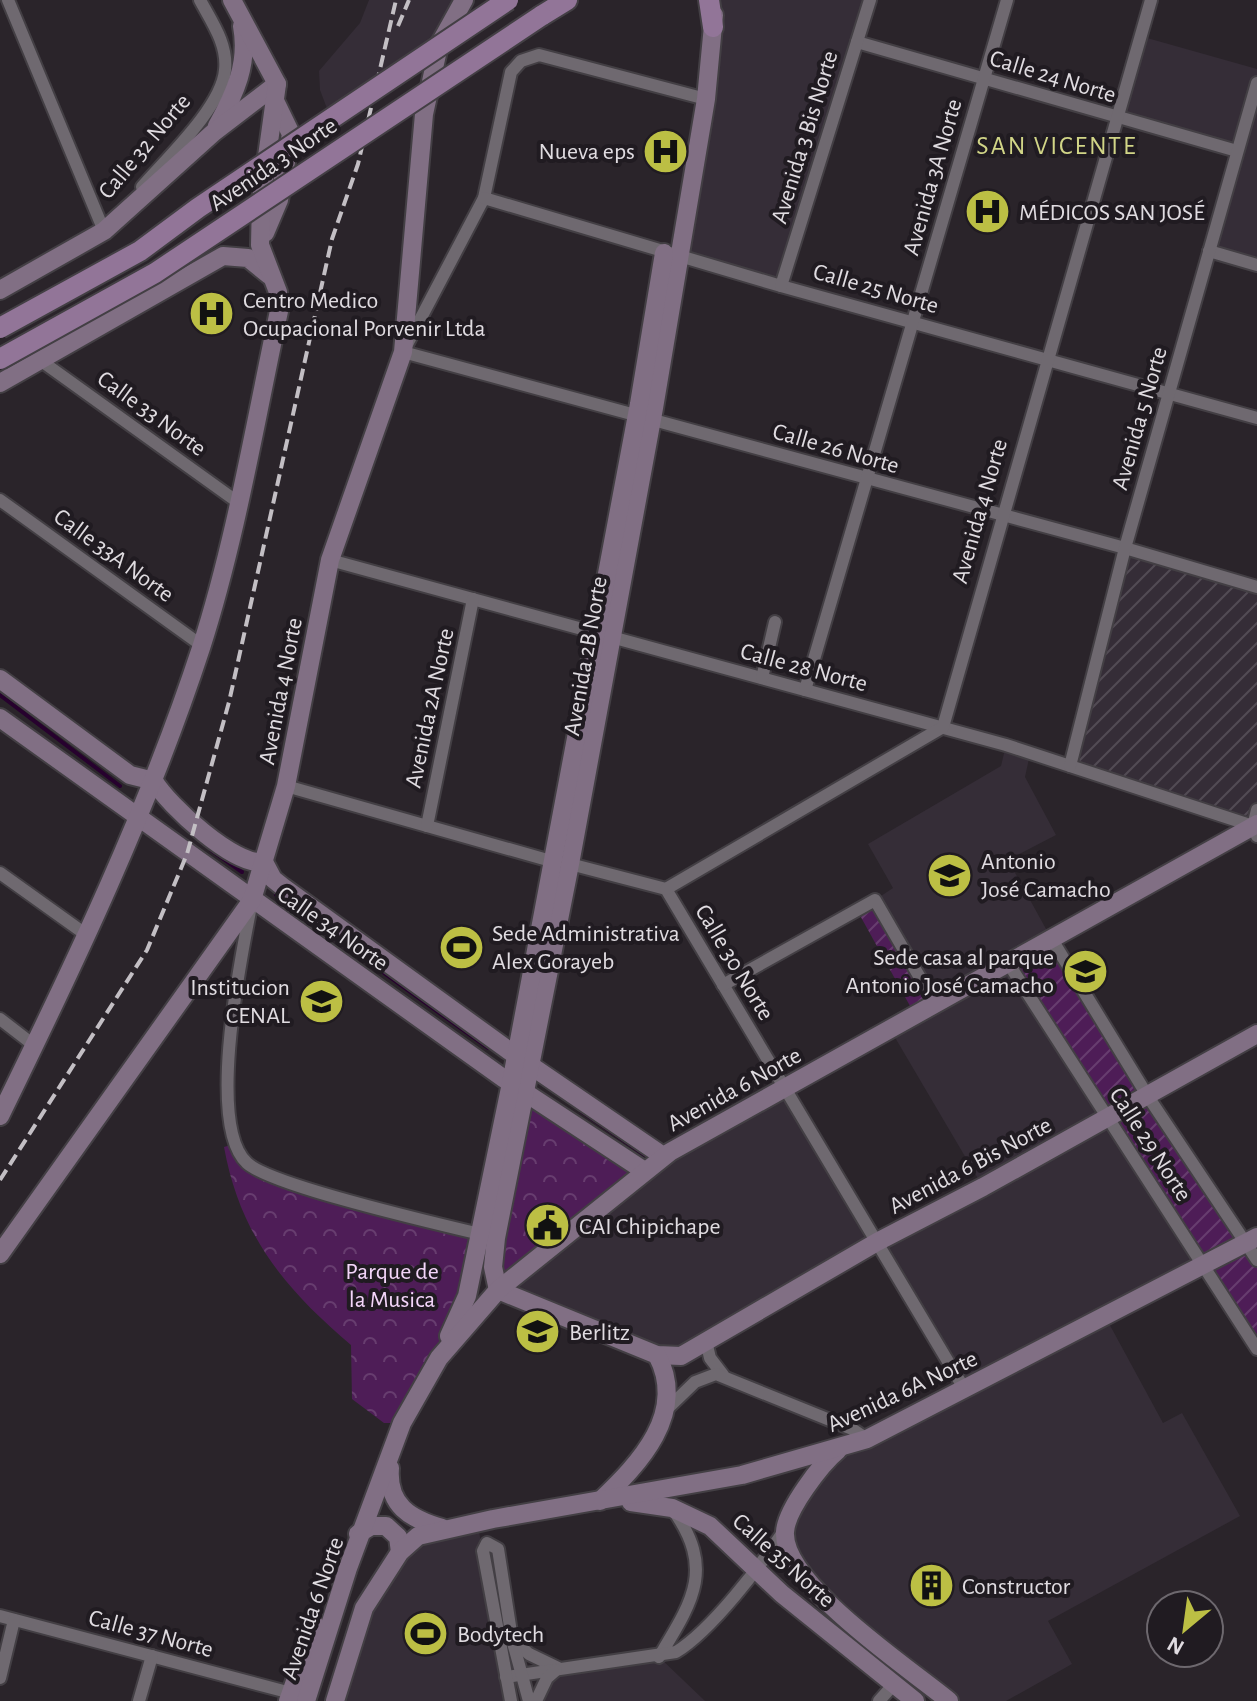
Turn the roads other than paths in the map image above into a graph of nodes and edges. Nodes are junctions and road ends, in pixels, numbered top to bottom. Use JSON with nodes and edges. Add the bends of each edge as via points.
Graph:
{"nodes":[{"id":1,"x":4,"y":0,"type":"edge"},
{"id":2,"x":200,"y":0,"type":"edge"},
{"id":3,"x":464,"y":0,"type":"edge"},
{"id":4,"x":508,"y":0,"type":"edge"},
{"id":5,"x":567,"y":0,"type":"edge"},
{"id":6,"x":712,"y":0,"type":"edge"},
{"id":7,"x":870,"y":0,"type":"edge"},
{"id":8,"x":1007,"y":0,"type":"edge"},
{"id":9,"x":1151,"y":0,"type":"edge"},
{"id":10,"x":235,"y":5,"type":"edge"},
{"id":11,"x":713,"y":27,"type":"joint"},
{"id":12,"x":857,"y":42,"type":"junction"},
{"id":13,"x":984,"y":77,"type":"junction"},
{"id":14,"x":1257,"y":83,"type":"edge"},
{"id":15,"x":276,"y":94,"type":"junction"},
{"id":16,"x":706,"y":99,"type":"junction"},
{"id":17,"x":1118,"y":119,"type":"junction"},
{"id":18,"x":214,"y":132,"type":"junction"},
{"id":19,"x":1237,"y":151,"type":"junction"},
{"id":20,"x":484,"y":198,"type":"junction"},
{"id":21,"x":104,"y":231,"type":"junction"},
{"id":22,"x":1209,"y":251,"type":"junction"},
{"id":23,"x":672,"y":255,"type":"junction"},
{"id":24,"x":1257,"y":265,"type":"edge"},
{"id":25,"x":273,"y":279,"type":"junction"},
{"id":26,"x":781,"y":286,"type":"junction"},
{"id":27,"x":0,"y":290,"type":"edge"},
{"id":28,"x":912,"y":323,"type":"junction"},
{"id":29,"x":0,"y":328,"type":"edge"},
{"id":30,"x":403,"y":352,"type":"junction"},
{"id":31,"x":0,"y":359,"type":"edge"},
{"id":32,"x":40,"y":360,"type":"junction"},
{"id":33,"x":1046,"y":361,"type":"junction"},
{"id":34,"x":0,"y":383,"type":"edge"},
{"id":35,"x":1168,"y":395,"type":"junction"},
{"id":36,"x":645,"y":417,"type":"junction"},
{"id":37,"x":1257,"y":418,"type":"edge"},
{"id":38,"x":866,"y":480,"type":"junction"},
{"id":39,"x":0,"y":500,"type":"edge"},
{"id":40,"x":239,"y":503,"type":"junction"},
{"id":41,"x":1003,"y":517,"type":"junction"},
{"id":42,"x":1125,"y":548,"type":"junction"},
{"id":43,"x":330,"y":560,"type":"junction"},
{"id":44,"x":1257,"y":587,"type":"edge"},
{"id":45,"x":473,"y":599,"type":"junction"},
{"id":46,"x":775,"y":622,"type":"dead end"},
{"id":47,"x":604,"y":635,"type":"junction"},
{"id":48,"x":201,"y":645,"type":"junction"},
{"id":49,"x":762,"y":678,"type":"junction"},
{"id":50,"x":0,"y":679,"type":"edge"},
{"id":51,"x":805,"y":690,"type":"junction"},
{"id":52,"x":0,"y":718,"type":"edge"},
{"id":53,"x":943,"y":727,"type":"junction"},
{"id":54,"x":1070,"y":766,"type":"junction"},
{"id":55,"x":154,"y":781,"type":"junction"},
{"id":56,"x":286,"y":786,"type":"junction"},
{"id":57,"x":138,"y":818,"type":"junction"},
{"id":58,"x":1256,"y":824,"type":"edge"},
{"id":59,"x":427,"y":826,"type":"junction"},
{"id":60,"x":551,"y":861,"type":"junction"},
{"id":61,"x":264,"y":862,"type":"junction"},
{"id":62,"x":570,"y":864,"type":"junction"},
{"id":63,"x":0,"y":873,"type":"edge"},
{"id":64,"x":666,"y":889,"type":"junction"},
{"id":65,"x":252,"y":900,"type":"junction"},
{"id":66,"x":88,"y":936,"type":"junction"},
{"id":67,"x":1051,"y":938,"type":"junction"},
{"id":68,"x":1008,"y":963,"type":"junction"},
{"id":69,"x":723,"y":985,"type":"junction"},
{"id":70,"x":933,"y":1001,"type":"junction"},
{"id":71,"x":0,"y":1019,"type":"edge"},
{"id":72,"x":1257,"y":1034,"type":"edge"},
{"id":73,"x":35,"y":1046,"type":"junction"},
{"id":74,"x":523,"y":1061,"type":"junction"},
{"id":75,"x":518,"y":1088,"type":"junction"},
{"id":76,"x":785,"y":1088,"type":"junction"},
{"id":77,"x":1147,"y":1095,"type":"junction"},
{"id":78,"x":0,"y":1116,"type":"edge"},
{"id":79,"x":1108,"y":1117,"type":"junction"},
{"id":80,"x":663,"y":1156,"type":"junction"},
{"id":81,"x":643,"y":1170,"type":"junction"},
{"id":82,"x":480,"y":1234,"type":"junction"},
{"id":83,"x":1251,"y":1240,"type":"edge"},
{"id":84,"x":877,"y":1242,"type":"junction"},
{"id":85,"x":0,"y":1254,"type":"edge"},
{"id":86,"x":1257,"y":1260,"type":"edge"},
{"id":87,"x":1203,"y":1266,"type":"junction"},
{"id":88,"x":498,"y":1290,"type":"junction"},
{"id":89,"x":706,"y":1341,"type":"junction"},
{"id":90,"x":1257,"y":1349,"type":"edge"},
{"id":91,"x":657,"y":1355,"type":"junction"},
{"id":92,"x":439,"y":1358,"type":"junction"},
{"id":93,"x":723,"y":1375,"type":"junction"},
{"id":94,"x":965,"y":1390,"type":"junction"},
{"id":95,"x":665,"y":1411,"type":"junction"},
{"id":96,"x":867,"y":1439,"type":"junction"},
{"id":97,"x":840,"y":1449,"type":"junction"},
{"id":98,"x":393,"y":1453,"type":"junction"},
{"id":99,"x":600,"y":1501,"type":"junction"},
{"id":100,"x":672,"y":1508,"type":"junction"},
{"id":101,"x":364,"y":1529,"type":"junction"},
{"id":102,"x":446,"y":1529,"type":"junction"},
{"id":103,"x":784,"y":1531,"type":"junction"},
{"id":104,"x":400,"y":1552,"type":"junction"},
{"id":105,"x":757,"y":1568,"type":"junction"},
{"id":106,"x":0,"y":1616,"type":"edge"},
{"id":107,"x":14,"y":1620,"type":"junction"},
{"id":108,"x":512,"y":1639,"type":"junction"},
{"id":109,"x":321,"y":1647,"type":"junction"},
{"id":110,"x":152,"y":1656,"type":"junction"},
{"id":111,"x":659,"y":1657,"type":"junction"},
{"id":112,"x":303,"y":1660,"type":"junction"},
{"id":113,"x":558,"y":1668,"type":"junction"},
{"id":114,"x":522,"y":1675,"type":"junction"},
{"id":115,"x":506,"y":1677,"type":"junction"},
{"id":116,"x":0,"y":1678,"type":"edge"},
{"id":117,"x":894,"y":1684,"type":"junction"},
{"id":118,"x":295,"y":1698,"type":"edge"},
{"id":119,"x":139,"y":1701,"type":"edge"},
{"id":120,"x":335,"y":1701,"type":"edge"},
{"id":121,"x":511,"y":1701,"type":"edge"},
{"id":122,"x":529,"y":1701,"type":"edge"},
{"id":123,"x":536,"y":1701,"type":"edge"},
{"id":124,"x":879,"y":1701,"type":"edge"},
{"id":125,"x":915,"y":1701,"type":"edge"},
{"id":126,"x":949,"y":1701,"type":"edge"}],
"edges":[{"from":1,"to":21,"type":"street"},
{"from":2,"to":21,"type":"street","name":"Calle 32 Norte","via":[[220,37],[224,79],[192,129]]},
{"from":3,"to":30,"type":"street","name":"Avenida 4 Norte","via":[[445,31],[424,114]]},
{"from":4,"to":29,"type":"main road","name":"Avenida 3 Norte","bridge":true,"via":[[140,251]]},
{"from":5,"to":31,"type":"main road","name":"Avenida 3 Norte","bridge":true,"via":[[167,265]]},
{"from":6,"to":11,"type":"main road"},
{"from":7,"to":12,"type":"street","name":"Avenida 3 Bis Norte"},
{"from":8,"to":13,"type":"street","name":"Avenida 3A Norte"},
{"from":9,"to":17,"type":"street","name":"Avenida 4 Norte"},
{"from":10,"to":15,"type":"street"},
{"from":10,"to":18,"type":"street","via":[[244,38],[243,68]]},
{"from":11,"to":16,"type":"street","name":"Avenida 2B Norte"},
{"from":12,"to":13,"type":"street","name":"Calle 24 Norte"},
{"from":12,"to":26,"type":"street","name":"Avenida 3 Bis Norte"},
{"from":13,"to":17,"type":"street","name":"Calle 24 Norte"},
{"from":13,"to":28,"type":"street","name":"Avenida 3A Norte"},
{"from":14,"to":19,"type":"street","name":"Avenida 5 Norte"},
{"from":15,"to":18,"type":"street"},
{"from":15,"to":25,"type":"street","via":[[260,245]]},
{"from":16,"to":20,"type":"street","via":[[539,55],[521,61],[511,72]]},
{"from":16,"to":23,"type":"street","name":"Avenida 2B Norte"},
{"from":17,"to":19,"type":"street","name":"Calle 24 Norte"},
{"from":17,"to":33,"type":"street","name":"Avenida 4 Norte"},
{"from":18,"to":21,"type":"street"},
{"from":19,"to":22,"type":"street","name":"Avenida 5 Norte"},
{"from":20,"to":23,"type":"street","name":"Calle 25 Norte"},
{"from":20,"to":30,"type":"street"},
{"from":21,"to":27,"type":"street"},
{"from":22,"to":24,"type":"street"},
{"from":22,"to":35,"type":"street","name":"Avenida 5 Norte"},
{"from":23,"to":26,"type":"street","name":"Calle 25 Norte"},
{"from":23,"to":36,"type":"street","name":"Avenida 2B Norte"},
{"from":25,"to":32,"type":"street","via":[[255,261],[223,256]]},
{"from":25,"to":40,"type":"street","via":[[279,311]]},
{"from":26,"to":28,"type":"street","name":"Calle 25 Norte"},
{"from":28,"to":33,"type":"street","name":"Calle 25 Norte"},
{"from":28,"to":38,"type":"street","name":"Avenida 3A Norte"},
{"from":30,"to":36,"type":"street","name":"Calle 26 Norte"},
{"from":30,"to":43,"type":"street","name":"Avenida 4 Norte"},
{"from":32,"to":34,"type":"street"},
{"from":32,"to":40,"type":"street","name":"Calle 33 Norte"},
{"from":33,"to":35,"type":"street","name":"Calle 25 Norte"},
{"from":33,"to":41,"type":"street","name":"Avenida 4 Norte"},
{"from":35,"to":37,"type":"street","name":"Calle 25 Norte"},
{"from":35,"to":42,"type":"street","name":"Avenida 5 Norte"},
{"from":36,"to":38,"type":"street","name":"Calle 26 Norte"},
{"from":36,"to":47,"type":"street","name":"Avenida 2B Norte"},
{"from":38,"to":41,"type":"street","name":"Calle 26 Norte"},
{"from":38,"to":51,"type":"street","name":"Avenida 3A Norte"},
{"from":39,"to":48,"type":"street","name":"Calle 33A Norte"},
{"from":40,"to":48,"type":"street"},
{"from":41,"to":42,"type":"street","name":"Calle 26 Norte"},
{"from":41,"to":53,"type":"street","name":"Avenida 4 Norte"},
{"from":42,"to":44,"type":"street","name":"Calle 26 Norte"},
{"from":42,"to":54,"type":"street","name":"Avenida 5 Norte"},
{"from":43,"to":45,"type":"street","name":"Calle 28 Norte"},
{"from":43,"to":56,"type":"street","name":"Avenida 4 Norte"},
{"from":45,"to":47,"type":"street","name":"Calle 28 Norte"},
{"from":45,"to":59,"type":"street","name":"Avenida 2A Norte"},
{"from":46,"to":49,"type":"street"},
{"from":47,"to":49,"type":"street","name":"Calle 28 Norte"},
{"from":47,"to":60,"type":"street","name":"Avenida 2B Norte"},
{"from":47,"to":62,"type":"street","name":"Avenida 2B Norte"},
{"from":48,"to":55,"type":"street"},
{"from":49,"to":51,"type":"street","name":"Calle 28 Norte"},
{"from":50,"to":55,"type":"street","via":[[130,775]]},
{"from":51,"to":53,"type":"street","name":"Calle 28 Norte"},
{"from":52,"to":57,"type":"street","name":"Calle 34 Norte"},
{"from":53,"to":54,"type":"street","name":"Calle 28 Norte"},
{"from":53,"to":64,"type":"street"},
{"from":54,"to":58,"type":"street","name":"Calle 28 Norte"},
{"from":55,"to":57,"type":"street"},
{"from":55,"to":61,"type":"street","via":[[170,804],[197,825],[247,860]]},
{"from":56,"to":59,"type":"street"},
{"from":56,"to":61,"type":"street","name":"Avenida 4 Norte"},
{"from":57,"to":65,"type":"street","name":"Calle 34 Norte"},
{"from":57,"to":66,"type":"street"},
{"from":58,"to":67,"type":"street","name":"Avenida 6 Norte"},
{"from":59,"to":60,"type":"street"},
{"from":60,"to":74,"type":"street","name":"Avenida 2B Norte"},
{"from":61,"to":65,"type":"street","name":"Avenida 4 Norte"},
{"from":61,"to":74,"type":"street","name":"Calle 34 Norte","via":[[283,887]]},
{"from":62,"to":64,"type":"street","name":"Calle 30 Norte"},
{"from":62,"to":74,"type":"street","name":"Avenida 2B Norte"},
{"from":63,"to":66,"type":"street"},
{"from":64,"to":69,"type":"street","name":"Calle 30 Norte"},
{"from":65,"to":75,"type":"street","name":"Calle 34 Norte"},
{"from":65,"to":82,"type":"street","via":[[227,1072],[229,1129],[235,1147],[246,1162],[280,1180]]},
{"from":65,"to":85,"type":"street","name":"Avenida 4 Norte"},
{"from":66,"to":73,"type":"street"},
{"from":67,"to":68,"type":"street","name":"Avenida 6 Norte"},
{"from":67,"to":77,"type":"street","name":"Calle 29 Norte"},
{"from":68,"to":70,"type":"street","name":"Avenida 6 Norte"},
{"from":68,"to":79,"type":"street","name":"Calle 29 Norte"},
{"from":69,"to":70,"type":"street","via":[[875,900]]},
{"from":69,"to":76,"type":"street","name":"Calle 30 Norte"},
{"from":70,"to":76,"type":"street","name":"Avenida 6 Norte"},
{"from":71,"to":73,"type":"street"},
{"from":72,"to":77,"type":"street","name":"Avenida 6 Bis Norte"},
{"from":73,"to":78,"type":"street"},
{"from":74,"to":75,"type":"street","name":"Avenida 2B Norte"},
{"from":74,"to":80,"type":"street","name":"Calle 34 Norte"},
{"from":75,"to":81,"type":"street","name":"Calle 34 Norte"},
{"from":75,"to":82,"type":"street","name":"Avenida 2B Norte"},
{"from":75,"to":88,"type":"street","name":"Avenida 2B Norte","via":[[493,1267]]},
{"from":76,"to":80,"type":"street","name":"Avenida 6 Norte"},
{"from":76,"to":84,"type":"street","name":"Calle 30 Norte"},
{"from":77,"to":79,"type":"street","name":"Avenida 6 Bis Norte"},
{"from":77,"to":83,"type":"street","name":"Calle 29 Norte"},
{"from":79,"to":84,"type":"street","name":"Avenida 6 Bis Norte"},
{"from":79,"to":87,"type":"street","name":"Calle 29 Norte"},
{"from":80,"to":81,"type":"street","name":"Avenida 6 Norte"},
{"from":81,"to":88,"type":"street","name":"Avenida 6 Norte"},
{"from":82,"to":92,"type":"street","name":"Avenida 2B Norte","via":[[467,1296]]},
{"from":83,"to":86,"type":"street","name":"Calle 29 Norte"},
{"from":83,"to":87,"type":"street","name":"Avenida 6A Norte"},
{"from":84,"to":89,"type":"street","name":"Avenida 6 Bis Norte"},
{"from":84,"to":94,"type":"street","name":"Calle 30 Norte"},
{"from":87,"to":90,"type":"street","name":"Calle 29 Norte"},
{"from":87,"to":94,"type":"street","name":"Avenida 6A Norte"},
{"from":88,"to":91,"type":"street"},
{"from":88,"to":92,"type":"street","name":"Avenida 6 Norte"},
{"from":89,"to":91,"type":"street","name":"Avenida 6 Bis Norte","via":[[681,1356]]},
{"from":89,"to":93,"type":"street","via":[[710,1358]]},
{"from":91,"to":95,"type":"street","via":[[666,1379]]},
{"from":92,"to":98,"type":"street","name":"Avenida 6 Norte","via":[[402,1423]]},
{"from":93,"to":95,"type":"street","via":[[699,1379]]},
{"from":93,"to":96,"type":"street"},
{"from":94,"to":96,"type":"street","name":"Avenida 6A Norte"},
{"from":95,"to":99,"type":"street","via":[[645,1454]]},
{"from":96,"to":97,"type":"street","name":"Avenida 6A Norte"},
{"from":97,"to":99,"type":"street","name":"Avenida 6A Norte","via":[[742,1475]]},
{"from":97,"to":103,"type":"street","via":[[809,1481]]},
{"from":98,"to":101,"type":"street","name":"Avenida 6 Norte"},
{"from":98,"to":102,"type":"street","via":[[389,1479],[396,1502],[413,1519]]},
{"from":99,"to":100,"type":"street","name":"Calle 35 Norte"},
{"from":99,"to":102,"type":"street","name":"Avenida 6A Norte"},
{"from":100,"to":105,"type":"street","name":"Calle 35 Norte","via":[[710,1526]]},
{"from":100,"to":111,"type":"street","via":[[695,1549],[698,1570],[687,1611]]},
{"from":101,"to":104,"type":"street","via":[[386,1526],[398,1537]]},
{"from":101,"to":109,"type":"street","name":"Avenida 6 Norte"},
{"from":101,"to":112,"type":"street","name":"Avenida 6 Norte","via":[[337,1563]]},
{"from":102,"to":104,"type":"street","name":"Avenida 6 Norte","via":[[418,1536]]},
{"from":103,"to":105,"type":"street"},
{"from":103,"to":126,"type":"street","name":"Calle 35 Norte","via":[[791,1560],[807,1584]]},
{"from":104,"to":120,"type":"street","name":"Avenida 6 Norte","via":[[364,1608]]},
{"from":105,"to":111,"type":"street","via":[[685,1647]]},
{"from":105,"to":117,"type":"street","name":"Calle 35 Norte"},
{"from":106,"to":107,"type":"street","name":"Calle 37 Norte"},
{"from":107,"to":110,"type":"street","name":"Calle 37 Norte"},
{"from":107,"to":116,"type":"street"},
{"from":108,"to":113,"type":"street"},
{"from":108,"to":114,"type":"street"},
{"from":108,"to":115,"type":"street","via":[[498,1549],[487,1543],[483,1551]]},
{"from":109,"to":112,"type":"street"},
{"from":109,"to":118,"type":"street","name":"Avenida 6 Norte"},
{"from":110,"to":118,"type":"street","name":"Calle 37 Norte"},
{"from":110,"to":119,"type":"street"},
{"from":111,"to":113,"type":"street"},
{"from":112,"to":118,"type":"street","name":"Avenida 6 Norte"},
{"from":113,"to":114,"type":"street"},
{"from":113,"to":123,"type":"street"},
{"from":114,"to":115,"type":"street"},
{"from":114,"to":122,"type":"street"},
{"from":115,"to":121,"type":"street"},
{"from":117,"to":124,"type":"street"},
{"from":117,"to":125,"type":"street","name":"Calle 35 Norte"}]}
